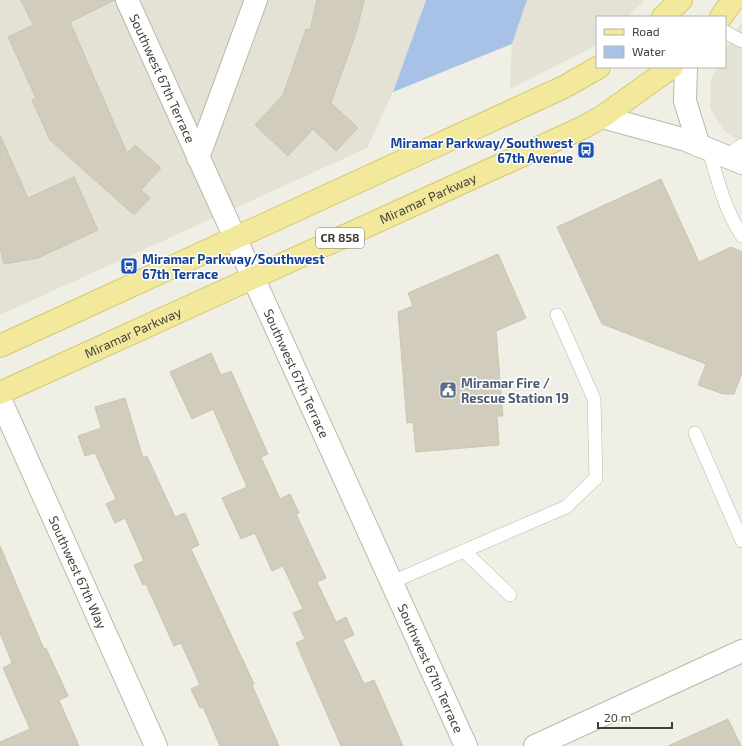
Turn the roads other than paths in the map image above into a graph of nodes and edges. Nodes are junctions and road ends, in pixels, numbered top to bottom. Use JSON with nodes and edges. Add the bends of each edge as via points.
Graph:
{"nodes":[{"id":1,"x":127,"y":0,"type":"edge"},
{"id":2,"x":256,"y":0,"type":"edge"},
{"id":3,"x":681,"y":0,"type":"edge"},
{"id":4,"x":733,"y":0,"type":"edge"},
{"id":5,"x":665,"y":16,"type":"edge"},
{"id":6,"x":722,"y":16,"type":"edge"},
{"id":7,"x":726,"y":33,"type":"edge"},
{"id":8,"x":742,"y":41,"type":"edge"},
{"id":9,"x":597,"y":68,"type":"edge"},
{"id":10,"x":671,"y":68,"type":"edge"},
{"id":11,"x":686,"y":68,"type":"edge"},
{"id":12,"x":602,"y":117,"type":"junction"},
{"id":13,"x":724,"y":152,"type":"edge"},
{"id":14,"x":198,"y":158,"type":"junction"},
{"id":15,"x":742,"y":236,"type":"edge"},
{"id":16,"x":234,"y":238,"type":"junction"},
{"id":17,"x":253,"y":277,"type":"junction"},
{"id":18,"x":557,"y":315,"type":"dead end"},
{"id":19,"x":0,"y":346,"type":"edge"},
{"id":20,"x":0,"y":393,"type":"edge"},
{"id":21,"x":0,"y":398,"type":"edge"},
{"id":22,"x":695,"y":433,"type":"dead end"},
{"id":23,"x":742,"y":541,"type":"edge"},
{"id":24,"x":464,"y":551,"type":"junction"},
{"id":25,"x":392,"y":582,"type":"junction"},
{"id":26,"x":510,"y":594,"type":"dead end"},
{"id":27,"x":742,"y":651,"type":"edge"},
{"id":28,"x":156,"y":746,"type":"edge"},
{"id":29,"x":466,"y":746,"type":"edge"},
{"id":30,"x":535,"y":746,"type":"edge"}],
"edges":[{"from":1,"to":14,"type":"street","name":"Southwest 67th Terrace"},
{"from":2,"to":14,"type":"street"},
{"from":3,"to":5,"type":"main road"},
{"from":4,"to":6,"type":"main road"},
{"from":7,"to":8,"type":"lane"},
{"from":9,"to":16,"type":"main road","via":[[564,87]]},
{"from":10,"to":12,"type":"main road","name":"Miramar Parkway","number":"CR 858"},
{"from":11,"to":13,"type":"street","via":[[685,101]]},
{"from":12,"to":13,"type":"street"},
{"from":12,"to":17,"type":"main road","name":"Miramar Parkway","number":"CR 858"},
{"from":13,"to":15,"type":"lane","via":[[720,188],[735,226]]},
{"from":14,"to":16,"type":"street","name":"Southwest 67th Terrace"},
{"from":16,"to":17,"type":"street","name":"Southwest 67th Terrace"},
{"from":16,"to":19,"type":"main road"},
{"from":17,"to":20,"type":"main road","name":"Miramar Parkway","number":"CR 858"},
{"from":17,"to":25,"type":"street","name":"Southwest 67th Terrace"},
{"from":18,"to":24,"type":"lane","via":[[594,399],[596,478],[566,507]]},
{"from":21,"to":28,"type":"street","name":"Southwest 67th Way"},
{"from":22,"to":23,"type":"lane"},
{"from":24,"to":25,"type":"lane"},
{"from":24,"to":26,"type":"lane"},
{"from":25,"to":29,"type":"street","name":"Southwest 67th Terrace"},
{"from":27,"to":30,"type":"street"}]}
